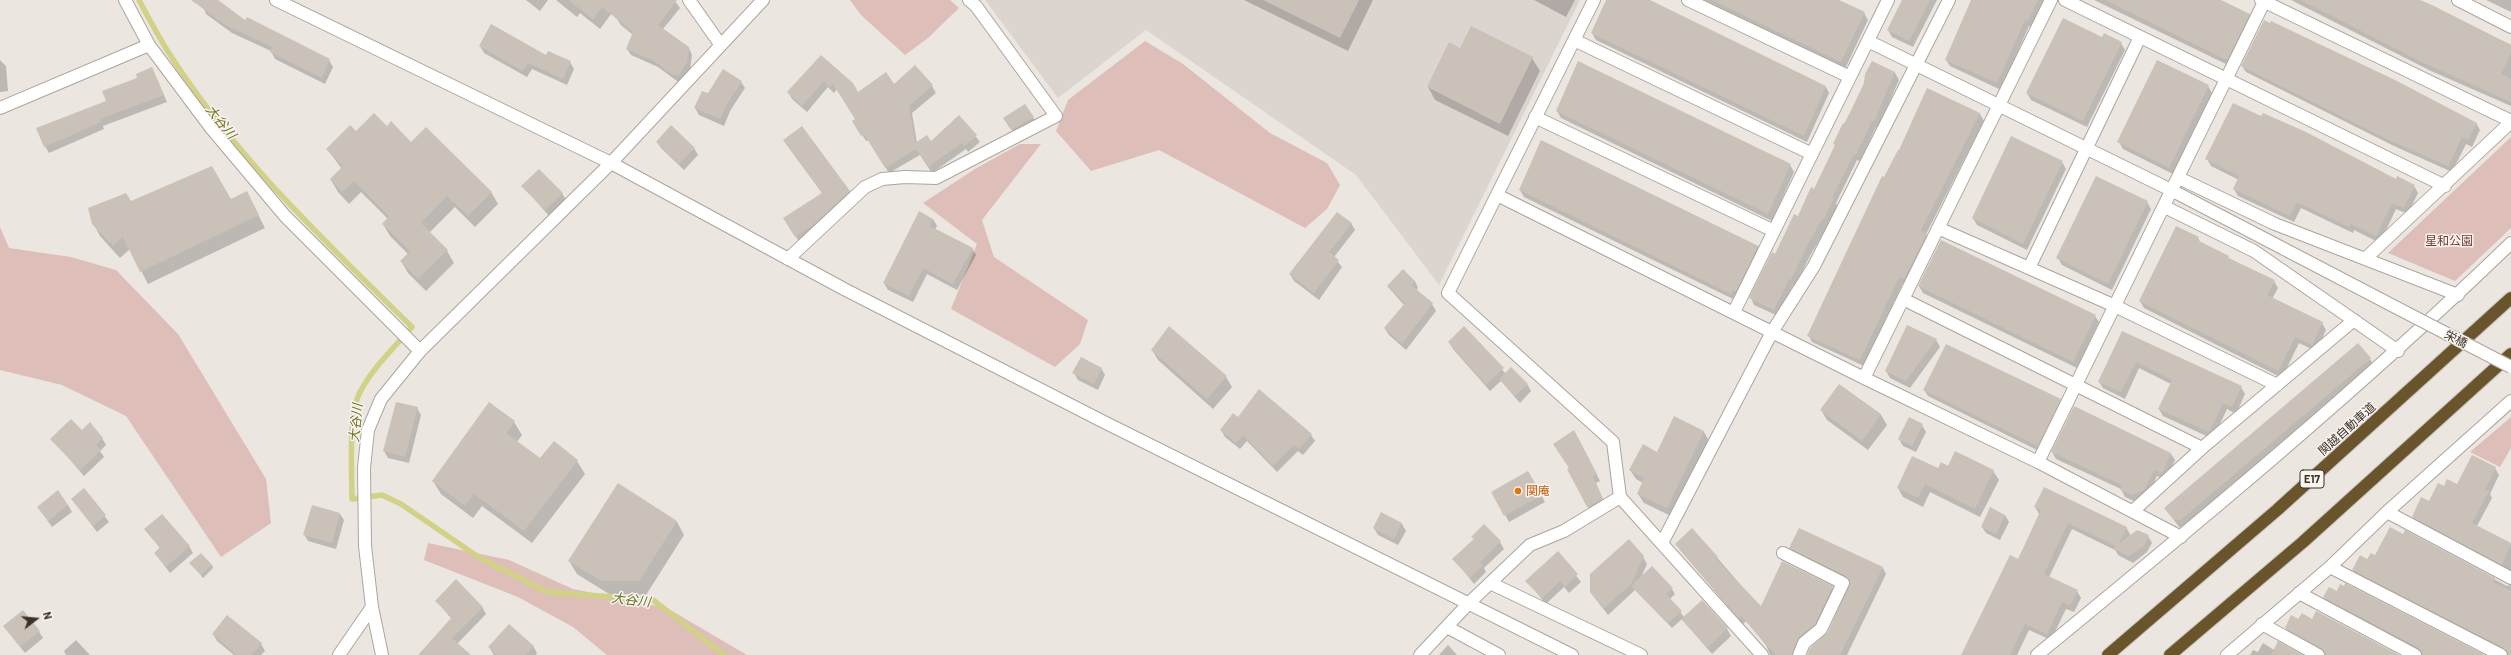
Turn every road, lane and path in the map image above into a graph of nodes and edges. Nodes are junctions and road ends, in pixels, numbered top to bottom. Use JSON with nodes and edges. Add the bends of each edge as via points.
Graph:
{"nodes":[{"id":1,"x":125,"y":0,"type":"edge"},
{"id":2,"x":276,"y":0,"type":"edge"},
{"id":3,"x":689,"y":0,"type":"edge"},
{"id":4,"x":763,"y":0,"type":"edge"},
{"id":5,"x":969,"y":0,"type":"edge"},
{"id":6,"x":1594,"y":0,"type":"edge"},
{"id":7,"x":1688,"y":0,"type":"edge"},
{"id":8,"x":1949,"y":0,"type":"edge"},
{"id":9,"x":2051,"y":0,"type":"edge"},
{"id":10,"x":2065,"y":0,"type":"edge"},
{"id":11,"x":2458,"y":0,"type":"edge"},
{"id":12,"x":1885,"y":1,"type":"edge"},
{"id":13,"x":2264,"y":1,"type":"edge"},
{"id":14,"x":2511,"y":27,"type":"edge"},
{"id":15,"x":2140,"y":37,"type":"junction"},
{"id":16,"x":1574,"y":40,"type":"junction"},
{"id":17,"x":1868,"y":41,"type":"junction"},
{"id":18,"x":720,"y":44,"type":"junction"},
{"id":19,"x":149,"y":45,"type":"junction"},
{"id":20,"x":1918,"y":65,"type":"junction"},
{"id":21,"x":1850,"y":77,"type":"junction"},
{"id":22,"x":2227,"y":78,"type":"junction"},
{"id":23,"x":1999,"y":105,"type":"junction"},
{"id":24,"x":0,"y":108,"type":"edge"},
{"id":25,"x":1535,"y":118,"type":"junction"},
{"id":26,"x":2511,"y":122,"type":"edge"},
{"id":27,"x":2085,"y":148,"type":"junction"},
{"id":28,"x":1812,"y":154,"type":"junction"},
{"id":29,"x":611,"y":163,"type":"junction"},
{"id":30,"x":2179,"y":178,"type":"junction"},
{"id":31,"x":2445,"y":186,"type":"junction"},
{"id":32,"x":2173,"y":191,"type":"junction"},
{"id":33,"x":1497,"y":195,"type":"junction"},
{"id":34,"x":2165,"y":207,"type":"junction"},
{"id":35,"x":1938,"y":228,"type":"junction"},
{"id":36,"x":1774,"y":231,"type":"junction"},
{"id":37,"x":2511,"y":243,"type":"edge"},
{"id":38,"x":2366,"y":258,"type":"junction"},
{"id":39,"x":788,"y":259,"type":"junction"},
{"id":40,"x":2029,"y":268,"type":"junction"},
{"id":41,"x":2458,"y":295,"type":"junction"},
{"id":42,"x":2511,"y":298,"type":"edge"},
{"id":43,"x":1903,"y":299,"type":"junction"},
{"id":44,"x":2115,"y":306,"type":"junction"},
{"id":45,"x":1734,"y":312,"type":"junction"},
{"id":46,"x":2354,"y":320,"type":"junction"},
{"id":47,"x":1772,"y":332,"type":"junction"},
{"id":48,"x":420,"y":351,"type":"junction"},
{"id":49,"x":2398,"y":351,"type":"junction"},
{"id":50,"x":2511,"y":354,"type":"edge"},
{"id":51,"x":2511,"y":368,"type":"edge"},
{"id":52,"x":1864,"y":378,"type":"junction"},
{"id":53,"x":2076,"y":385,"type":"junction"},
{"id":54,"x":2277,"y":385,"type":"junction"},
{"id":55,"x":2511,"y":401,"type":"edge"},
{"id":56,"x":2202,"y":448,"type":"junction"},
{"id":57,"x":2038,"y":462,"type":"junction"},
{"id":58,"x":1620,"y":497,"type":"junction"},
{"id":59,"x":2133,"y":511,"type":"junction"},
{"id":60,"x":2387,"y":512,"type":"junction"},
{"id":61,"x":2181,"y":537,"type":"junction"},
{"id":62,"x":1662,"y":544,"type":"junction"},
{"id":63,"x":1783,"y":553,"type":"dead end"},
{"id":64,"x":2330,"y":567,"type":"junction"},
{"id":65,"x":2511,"y":578,"type":"edge"},
{"id":66,"x":1490,"y":583,"type":"junction"},
{"id":67,"x":2298,"y":593,"type":"junction"},
{"id":68,"x":1468,"y":604,"type":"junction"},
{"id":69,"x":372,"y":606,"type":"junction"},
{"id":70,"x":2262,"y":624,"type":"junction"},
{"id":71,"x":1447,"y":627,"type":"junction"},
{"id":72,"x":339,"y":655,"type":"edge"},
{"id":73,"x":382,"y":655,"type":"edge"},
{"id":74,"x":1420,"y":655,"type":"edge"},
{"id":75,"x":1499,"y":655,"type":"edge"},
{"id":76,"x":1572,"y":655,"type":"edge"},
{"id":77,"x":1641,"y":655,"type":"edge"},
{"id":78,"x":1762,"y":655,"type":"edge"},
{"id":79,"x":1799,"y":655,"type":"edge"},
{"id":80,"x":2037,"y":655,"type":"edge"},
{"id":81,"x":2108,"y":655,"type":"edge"},
{"id":82,"x":2170,"y":655,"type":"edge"},
{"id":83,"x":2227,"y":655,"type":"edge"},
{"id":84,"x":2318,"y":655,"type":"edge"},
{"id":85,"x":2415,"y":655,"type":"edge"},
{"id":86,"x":2501,"y":655,"type":"edge"}],
"edges":[{"from":1,"to":19,"type":"street"},
{"from":2,"to":29,"type":"street"},
{"from":3,"to":18,"type":"street"},
{"from":4,"to":18,"type":"street"},
{"from":5,"to":39,"type":"street","via":[[1056,116],[936,178],[882,179],[865,187]]},
{"from":6,"to":16,"type":"street"},
{"from":7,"to":21,"type":"street"},
{"from":8,"to":20,"type":"street"},
{"from":9,"to":23,"type":"street"},
{"from":10,"to":15,"type":"street"},
{"from":11,"to":14,"type":"street"},
{"from":12,"to":17,"type":"street"},
{"from":13,"to":22,"type":"street"},
{"from":13,"to":26,"type":"street"},
{"from":15,"to":22,"type":"street"},
{"from":15,"to":27,"type":"street"},
{"from":16,"to":25,"type":"street"},
{"from":16,"to":28,"type":"street"},
{"from":17,"to":20,"type":"street","name":"栄橋"},
{"from":17,"to":21,"type":"street"},
{"from":18,"to":29,"type":"street"},
{"from":19,"to":24,"type":"street"},
{"from":19,"to":48,"type":"street","via":[[211,128],[285,216]]},
{"from":20,"to":23,"type":"street","name":"栄橋"},
{"from":20,"to":47,"type":"street","via":[[1814,266]]},
{"from":21,"to":28,"type":"street"},
{"from":22,"to":30,"type":"street"},
{"from":22,"to":31,"type":"street"},
{"from":23,"to":27,"type":"street","name":"栄橋"},
{"from":23,"to":35,"type":"street"},
{"from":25,"to":33,"type":"street"},
{"from":25,"to":36,"type":"street"},
{"from":26,"to":31,"type":"street"},
{"from":27,"to":32,"type":"street","name":"栄橋"},
{"from":27,"to":40,"type":"street"},
{"from":28,"to":36,"type":"street"},
{"from":29,"to":39,"type":"street"},
{"from":29,"to":48,"type":"street"},
{"from":30,"to":32,"type":"street"},
{"from":30,"to":38,"type":"street","via":[[2275,224]]},
{"from":31,"to":38,"type":"street"},
{"from":32,"to":34,"type":"street"},
{"from":32,"to":51,"type":"street","name":"栄橋","bridge":true},
{"from":33,"to":45,"type":"street"},
{"from":33,"to":58,"type":"street","via":[[1448,293],[1613,442]]},
{"from":34,"to":44,"type":"street"},
{"from":34,"to":46,"type":"street","via":[[2254,251]]},
{"from":35,"to":40,"type":"street"},
{"from":35,"to":43,"type":"street"},
{"from":36,"to":45,"type":"street"},
{"from":37,"to":41,"type":"street"},
{"from":38,"to":41,"type":"street"},
{"from":39,"to":68,"type":"street","via":[[1102,421]]},
{"from":40,"to":44,"type":"street"},
{"from":41,"to":49,"type":"street"},
{"from":42,"to":81,"type":"highway","name":"関越自動車道","number":"E17","via":[[2288,500]]},
{"from":43,"to":52,"type":"street"},
{"from":43,"to":53,"type":"street"},
{"from":44,"to":53,"type":"street"},
{"from":44,"to":54,"type":"street"},
{"from":45,"to":47,"type":"street"},
{"from":46,"to":49,"type":"street"},
{"from":46,"to":54,"type":"street"},
{"from":47,"to":52,"type":"street"},
{"from":47,"to":62,"type":"street"},
{"from":48,"to":69,"type":"street","via":[[381,398],[368,430],[364,468],[365,546]]},
{"from":49,"to":61,"type":"street"},
{"from":50,"to":82,"type":"highway","via":[[2380,474]]},
{"from":52,"to":57,"type":"street"},
{"from":53,"to":56,"type":"street"},
{"from":53,"to":57,"type":"street"},
{"from":54,"to":56,"type":"street"},
{"from":55,"to":60,"type":"street"},
{"from":56,"to":59,"type":"street"},
{"from":57,"to":59,"type":"street"},
{"from":58,"to":62,"type":"street"},
{"from":58,"to":66,"type":"street","via":[[1564,530],[1530,545]]},
{"from":59,"to":61,"type":"street"},
{"from":60,"to":64,"type":"street"},
{"from":60,"to":65,"type":"street"},
{"from":61,"to":80,"type":"street"},
{"from":62,"to":78,"type":"street"},
{"from":63,"to":79,"type":"street","via":[[1843,583],[1821,628],[1804,643]]},
{"from":64,"to":67,"type":"street"},
{"from":64,"to":86,"type":"street"},
{"from":66,"to":68,"type":"street"},
{"from":66,"to":77,"type":"street"},
{"from":67,"to":70,"type":"street"},
{"from":67,"to":85,"type":"street"},
{"from":68,"to":71,"type":"street"},
{"from":68,"to":76,"type":"street"},
{"from":69,"to":72,"type":"street"},
{"from":69,"to":73,"type":"street"},
{"from":70,"to":83,"type":"street"},
{"from":70,"to":84,"type":"street"},
{"from":71,"to":74,"type":"street"},
{"from":71,"to":75,"type":"street"}]}
